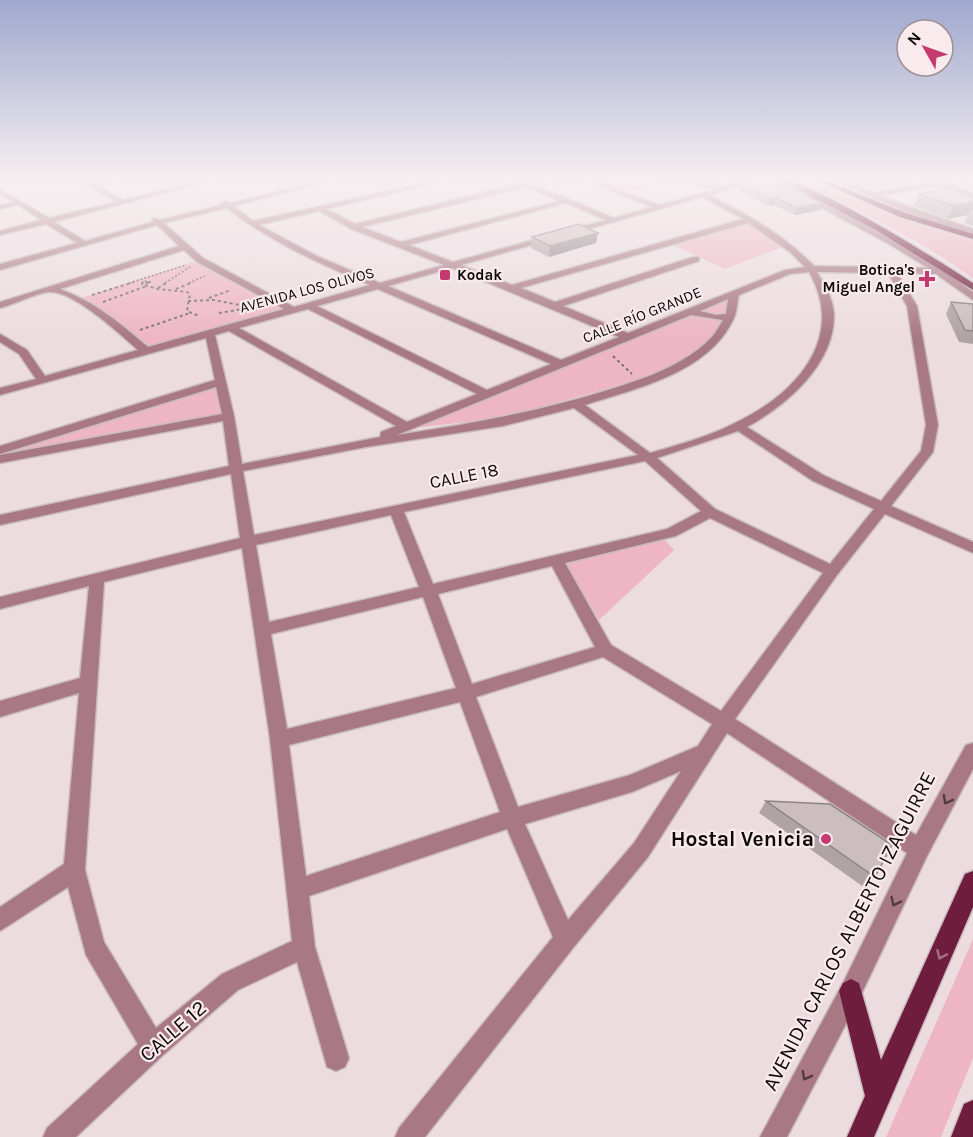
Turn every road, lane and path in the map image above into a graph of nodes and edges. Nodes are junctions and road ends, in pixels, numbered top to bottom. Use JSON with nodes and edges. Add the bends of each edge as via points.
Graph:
{"nodes":[{"id":1,"x":66,"y":232,"type":"edge"},
{"id":2,"x":118,"y":232,"type":"edge"},
{"id":3,"x":169,"y":232,"type":"edge"},
{"id":4,"x":265,"y":232,"type":"edge"},
{"id":5,"x":367,"y":232,"type":"edge"},
{"id":6,"x":450,"y":232,"type":"edge"},
{"id":7,"x":570,"y":232,"type":"edge"},
{"id":8,"x":707,"y":232,"type":"edge"},
{"id":9,"x":770,"y":232,"type":"edge"},
{"id":10,"x":874,"y":232,"type":"edge"},
{"id":11,"x":888,"y":232,"type":"edge"},
{"id":12,"x":82,"y":242,"type":"junction"},
{"id":13,"x":401,"y":245,"type":"junction"},
{"id":14,"x":184,"y":247,"type":"junction"},
{"id":15,"x":634,"y":255,"type":"junction"},
{"id":16,"x":696,"y":259,"type":"dead end"},
{"id":17,"x":644,"y":260,"type":"dead end"},
{"id":18,"x":0,"y":265,"type":"edge"},
{"id":19,"x":453,"y":265,"type":"junction"},
{"id":20,"x":653,"y":265,"type":"dead end"},
{"id":21,"x":813,"y":269,"type":"junction"},
{"id":22,"x":663,"y":270,"type":"junction"},
{"id":23,"x":891,"y":270,"type":"junction"},
{"id":24,"x":941,"y":271,"type":"junction"},
{"id":25,"x":211,"y":274,"type":"dead end"},
{"id":26,"x":139,"y":280,"type":"junction"},
{"id":27,"x":145,"y":284,"type":"junction"},
{"id":28,"x":380,"y":286,"type":"junction"},
{"id":29,"x":973,"y":287,"type":"edge"},
{"id":30,"x":49,"y":288,"type":"junction"},
{"id":31,"x":237,"y":288,"type":"dead end"},
{"id":32,"x":512,"y":288,"type":"junction"},
{"id":33,"x":157,"y":289,"type":"junction"},
{"id":34,"x":174,"y":290,"type":"junction"},
{"id":35,"x":734,"y":295,"type":"junction"},
{"id":36,"x":973,"y":297,"type":"edge"},
{"id":37,"x":84,"y":298,"type":"dead end"},
{"id":38,"x":204,"y":299,"type":"junction"},
{"id":39,"x":188,"y":301,"type":"junction"},
{"id":40,"x":99,"y":304,"type":"dead end"},
{"id":41,"x":0,"y":305,"type":"edge"},
{"id":42,"x":310,"y":306,"type":"junction"},
{"id":43,"x":554,"y":306,"type":"junction"},
{"id":44,"x":257,"y":308,"type":"dead end"},
{"id":45,"x":293,"y":310,"type":"junction"},
{"id":46,"x":692,"y":312,"type":"junction"},
{"id":47,"x":190,"y":313,"type":"junction"},
{"id":48,"x":200,"y":316,"type":"dead end"},
{"id":49,"x":730,"y":318,"type":"junction"},
{"id":50,"x":230,"y":327,"type":"junction"},
{"id":51,"x":136,"y":331,"type":"dead end"},
{"id":52,"x":210,"y":333,"type":"junction"},
{"id":53,"x":0,"y":337,"type":"edge"},
{"id":54,"x":629,"y":337,"type":"junction"},
{"id":55,"x":604,"y":347,"type":"junction"},
{"id":56,"x":146,"y":351,"type":"junction"},
{"id":57,"x":561,"y":364,"type":"junction"},
{"id":58,"x":42,"y":380,"type":"junction"},
{"id":59,"x":222,"y":382,"type":"junction"},
{"id":60,"x":642,"y":383,"type":"junction"},
{"id":61,"x":0,"y":392,"type":"edge"},
{"id":62,"x":487,"y":394,"type":"junction"},
{"id":63,"x":576,"y":404,"type":"junction"},
{"id":64,"x":228,"y":416,"type":"junction"},
{"id":65,"x":405,"y":426,"type":"junction"},
{"id":66,"x":738,"y":426,"type":"junction"},
{"id":67,"x":366,"y":443,"type":"junction"},
{"id":68,"x":0,"y":450,"type":"edge"},
{"id":69,"x":649,"y":458,"type":"junction"},
{"id":70,"x":0,"y":459,"type":"edge"},
{"id":71,"x":235,"y":469,"type":"junction"},
{"id":72,"x":881,"y":507,"type":"junction"},
{"id":73,"x":396,"y":509,"type":"junction"},
{"id":74,"x":710,"y":512,"type":"junction"},
{"id":75,"x":0,"y":520,"type":"edge"},
{"id":76,"x":249,"y":541,"type":"junction"},
{"id":77,"x":973,"y":548,"type":"edge"},
{"id":78,"x":556,"y":560,"type":"junction"},
{"id":79,"x":832,"y":571,"type":"junction"},
{"id":80,"x":97,"y":578,"type":"junction"},
{"id":81,"x":428,"y":589,"type":"junction"},
{"id":82,"x":0,"y":603,"type":"edge"},
{"id":83,"x":261,"y":630,"type":"junction"},
{"id":84,"x":605,"y":650,"type":"junction"},
{"id":85,"x":89,"y":683,"type":"junction"},
{"id":86,"x":466,"y":693,"type":"junction"},
{"id":87,"x":0,"y":709,"type":"edge"},
{"id":88,"x":723,"y":721,"type":"junction"},
{"id":89,"x":279,"y":739,"type":"junction"},
{"id":90,"x":973,"y":751,"type":"edge"},
{"id":91,"x":704,"y":752,"type":"junction"},
{"id":92,"x":512,"y":818,"type":"junction"},
{"id":93,"x":920,"y":849,"type":"junction"},
{"id":94,"x":74,"y":870,"type":"junction"},
{"id":95,"x":973,"y":882,"type":"edge"},
{"id":96,"x":296,"y":890,"type":"junction"},
{"id":97,"x":0,"y":920,"type":"edge"},
{"id":98,"x":565,"y":940,"type":"junction"},
{"id":99,"x":304,"y":947,"type":"junction"},
{"id":100,"x":851,"y":991,"type":"junction"},
{"id":101,"x":153,"y":1047,"type":"junction"},
{"id":102,"x":336,"y":1058,"type":"dead end"},
{"id":103,"x":878,"y":1098,"type":"junction"},
{"id":104,"x":973,"y":1113,"type":"edge"},
{"id":105,"x":56,"y":1137,"type":"edge"},
{"id":106,"x":408,"y":1137,"type":"edge"},
{"id":107,"x":773,"y":1137,"type":"edge"},
{"id":108,"x":860,"y":1137,"type":"edge"},
{"id":109,"x":964,"y":1137,"type":"edge"}],
"edges":[{"from":1,"to":12,"type":"street"},
{"from":2,"to":12,"type":"street"},
{"from":3,"to":14,"type":"street"},
{"from":4,"to":28,"type":"street"},
{"from":5,"to":13,"type":"street"},
{"from":6,"to":13,"type":"street"},
{"from":7,"to":19,"type":"street","name":"AVENIDA LOS OLIVOS"},
{"from":8,"to":15,"type":"street"},
{"from":9,"to":21,"type":"street"},
{"from":10,"to":24,"type":"street"},
{"from":11,"to":29,"type":"main road"},
{"from":12,"to":18,"type":"street"},
{"from":13,"to":19,"type":"street"},
{"from":14,"to":30,"type":"street"},
{"from":14,"to":45,"type":"street","via":[[207,264]]},
{"from":15,"to":17,"type":"street"},
{"from":15,"to":32,"type":"street"},
{"from":16,"to":22,"type":"street"},
{"from":19,"to":28,"type":"street","name":"AVENIDA LOS OLIVOS"},
{"from":19,"to":32,"type":"street"},
{"from":20,"to":22,"type":"street"},
{"from":21,"to":23,"type":"street","name":"CALLE RÍO GRANDE"},
{"from":21,"to":35,"type":"street","name":"CALLE RÍO GRANDE","via":[[788,272]]},
{"from":21,"to":66,"type":"street","name":"CALLE 18","via":[[831,322],[821,352],[802,380]]},
{"from":22,"to":43,"type":"street"},
{"from":23,"to":24,"type":"street","name":"CALLE RÍO GRANDE"},
{"from":23,"to":72,"type":"street","via":[[912,306],[932,425],[927,452]]},
{"from":24,"to":36,"type":"street"},
{"from":25,"to":34,"type":"path"},
{"from":26,"to":27,"type":"path"},
{"from":26,"to":33,"type":"path","via":[[193,262],[186,272]]},
{"from":26,"to":37,"type":"path"},
{"from":27,"to":33,"type":"path"},
{"from":27,"to":40,"type":"path"},
{"from":28,"to":42,"type":"street","name":"AVENIDA LOS OLIVOS"},
{"from":28,"to":57,"type":"street"},
{"from":30,"to":41,"type":"street"},
{"from":30,"to":56,"type":"street","via":[[105,316]]},
{"from":31,"to":38,"type":"path"},
{"from":32,"to":43,"type":"street"},
{"from":33,"to":34,"type":"path"},
{"from":34,"to":39,"type":"path","via":[[190,294]]},
{"from":35,"to":46,"type":"street","name":"CALLE RÍO GRANDE"},
{"from":35,"to":49,"type":"street"},
{"from":38,"to":39,"type":"path"},
{"from":38,"to":44,"type":"path"},
{"from":39,"to":47,"type":"path"},
{"from":42,"to":45,"type":"street","name":"AVENIDA LOS OLIVOS"},
{"from":42,"to":62,"type":"street"},
{"from":43,"to":54,"type":"street"},
{"from":45,"to":50,"type":"street","name":"AVENIDA LOS OLIVOS"},
{"from":46,"to":49,"type":"street"},
{"from":46,"to":54,"type":"street","name":"CALLE RÍO GRANDE"},
{"from":47,"to":48,"type":"path"},
{"from":47,"to":51,"type":"path"},
{"from":49,"to":60,"type":"street","via":[[714,341],[686,363]]},
{"from":50,"to":52,"type":"street","name":"AVENIDA LOS OLIVOS"},
{"from":50,"to":65,"type":"street"},
{"from":52,"to":56,"type":"street","name":"AVENIDA LOS OLIVOS"},
{"from":52,"to":59,"type":"street"},
{"from":53,"to":58,"type":"street","via":[[23,352]]},
{"from":54,"to":55,"type":"street","name":"CALLE RÍO GRANDE"},
{"from":55,"to":57,"type":"street","name":"CALLE RÍO GRANDE"},
{"from":55,"to":60,"type":"path"},
{"from":56,"to":58,"type":"street","name":"AVENIDA LOS OLIVOS"},
{"from":57,"to":62,"type":"street","name":"CALLE RÍO GRANDE"},
{"from":58,"to":61,"type":"street","name":"AVENIDA LOS OLIVOS"},
{"from":59,"to":64,"type":"street"},
{"from":59,"to":68,"type":"street"},
{"from":60,"to":63,"type":"street"},
{"from":62,"to":65,"type":"street","name":"CALLE RÍO GRANDE"},
{"from":63,"to":67,"type":"street","via":[[503,422]]},
{"from":63,"to":69,"type":"street"},
{"from":64,"to":70,"type":"street"},
{"from":64,"to":71,"type":"street"},
{"from":65,"to":67,"type":"street","name":"CALLE RÍO GRANDE"},
{"from":66,"to":69,"type":"street","name":"CALLE 18"},
{"from":66,"to":72,"type":"street","via":[[818,478]]},
{"from":67,"to":71,"type":"street"},
{"from":69,"to":73,"type":"street","name":"CALLE 18"},
{"from":69,"to":74,"type":"street"},
{"from":71,"to":75,"type":"street"},
{"from":71,"to":76,"type":"street"},
{"from":72,"to":77,"type":"street"},
{"from":72,"to":79,"type":"street"},
{"from":73,"to":76,"type":"street","name":"CALLE 18"},
{"from":73,"to":81,"type":"street"},
{"from":74,"to":78,"type":"street","via":[[671,533]]},
{"from":74,"to":79,"type":"street"},
{"from":76,"to":80,"type":"street","name":"CALLE 18"},
{"from":76,"to":83,"type":"street"},
{"from":78,"to":81,"type":"street"},
{"from":78,"to":84,"type":"street"},
{"from":79,"to":88,"type":"street"},
{"from":80,"to":82,"type":"street","name":"CALLE 18"},
{"from":80,"to":85,"type":"street"},
{"from":81,"to":83,"type":"street"},
{"from":81,"to":86,"type":"street"},
{"from":83,"to":89,"type":"street"},
{"from":84,"to":86,"type":"street"},
{"from":84,"to":88,"type":"street"},
{"from":85,"to":87,"type":"street"},
{"from":85,"to":94,"type":"street"},
{"from":86,"to":89,"type":"street"},
{"from":86,"to":92,"type":"street"},
{"from":88,"to":91,"type":"street"},
{"from":88,"to":93,"type":"street"},
{"from":89,"to":96,"type":"street"},
{"from":90,"to":93,"type":"street","name":"AVENIDA CARLOS ALBERTO IZAGUIRRE","one_way":true},
{"from":91,"to":92,"type":"street","via":[[632,783]]},
{"from":91,"to":98,"type":"street","via":[[641,850]]},
{"from":92,"to":96,"type":"street"},
{"from":92,"to":98,"type":"street"},
{"from":93,"to":100,"type":"street","name":"AVENIDA CARLOS ALBERTO IZAGUIRRE","one_way":true},
{"from":94,"to":97,"type":"street"},
{"from":94,"to":101,"type":"street","via":[[94,947]]},
{"from":95,"to":103,"type":"main road","one_way":true},
{"from":96,"to":99,"type":"street"},
{"from":98,"to":106,"type":"street"},
{"from":99,"to":101,"type":"street","name":"CALLE 12","via":[[230,982]]},
{"from":99,"to":102,"type":"street"},
{"from":100,"to":103,"type":"main road"},
{"from":100,"to":107,"type":"street","name":"AVENIDA CARLOS ALBERTO IZAGUIRRE","one_way":true},
{"from":101,"to":105,"type":"street","name":"CALLE 12"},
{"from":103,"to":108,"type":"main road"},
{"from":104,"to":109,"type":"main road"}]}
